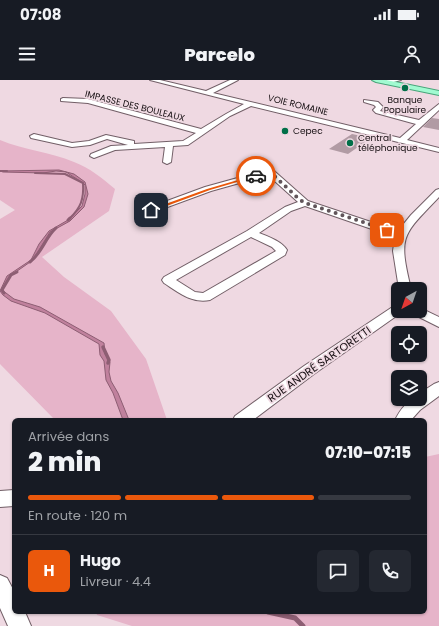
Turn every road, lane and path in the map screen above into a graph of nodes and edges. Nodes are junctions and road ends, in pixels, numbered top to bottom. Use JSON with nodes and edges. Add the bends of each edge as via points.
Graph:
{"nodes":[{"id":1,"x":153,"y":80,"type":"edge"},
{"id":2,"x":235,"y":80,"type":"edge"},
{"id":3,"x":376,"y":80,"type":"edge"},
{"id":4,"x":396,"y":82,"type":"edge"},
{"id":5,"x":207,"y":93,"type":"junction"},
{"id":6,"x":439,"y":93,"type":"edge"},
{"id":7,"x":63,"y":100,"type":"dead end"},
{"id":8,"x":366,"y":101,"type":"dead end"},
{"id":9,"x":250,"y":104,"type":"junction"},
{"id":10,"x":439,"y":106,"type":"edge"},
{"id":11,"x":421,"y":123,"type":"junction"},
{"id":12,"x":202,"y":132,"type":"junction"},
{"id":13,"x":34,"y":136,"type":"dead end"},
{"id":14,"x":401,"y":141,"type":"junction"},
{"id":15,"x":170,"y":144,"type":"junction"},
{"id":16,"x":144,"y":147,"type":"junction"},
{"id":17,"x":439,"y":150,"type":"edge"},
{"id":18,"x":94,"y":156,"type":"dead end"},
{"id":19,"x":167,"y":162,"type":"dead end"},
{"id":20,"x":439,"y":192,"type":"edge"},
{"id":21,"x":305,"y":203,"type":"junction"},
{"id":22,"x":151,"y":210,"type":"dead end"},
{"id":23,"x":251,"y":233,"type":"junction"},
{"id":24,"x":401,"y":235,"type":"junction"},
{"id":25,"x":404,"y":282,"type":"edge"},
{"id":26,"x":391,"y":313,"type":"edge"},
{"id":27,"x":427,"y":316,"type":"edge"},
{"id":28,"x":439,"y":323,"type":"edge"},
{"id":29,"x":439,"y":388,"type":"edge"},
{"id":30,"x":244,"y":418,"type":"edge"},
{"id":31,"x":405,"y":418,"type":"edge"},
{"id":32,"x":12,"y":498,"type":"edge"},
{"id":33,"x":0,"y":499,"type":"edge"},
{"id":34,"x":0,"y":585,"type":"edge"},
{"id":35,"x":12,"y":610,"type":"edge"},
{"id":36,"x":14,"y":614,"type":"edge"},
{"id":37,"x":20,"y":626,"type":"edge"}],
"edges":[{"from":1,"to":5,"type":"street","name":"VOIE ROMAINE"},
{"from":2,"to":5,"type":"street"},
{"from":3,"to":4,"type":"main road"},
{"from":4,"to":6,"type":"main road"},
{"from":5,"to":9,"type":"street","name":"VOIE ROMAINE"},
{"from":7,"to":12,"type":"street","name":"IMPASSE DES BOULEAUX","via":[[88,102]]},
{"from":8,"to":11,"type":"street","via":[[378,105],[378,112]]},
{"from":9,"to":12,"type":"street"},
{"from":9,"to":14,"type":"street","name":"VOIE ROMAINE"},
{"from":10,"to":11,"type":"street"},
{"from":11,"to":14,"type":"street"},
{"from":12,"to":15,"type":"street","via":[[188,142]]},
{"from":13,"to":16,"type":"street","via":[[72,145],[90,143],[106,137]]},
{"from":14,"to":17,"type":"street","name":"VOIE ROMAINE"},
{"from":15,"to":16,"type":"street"},
{"from":15,"to":19,"type":"street"},
{"from":16,"to":18,"type":"street","via":[[114,148]]},
{"from":20,"to":24,"type":"street"},
{"from":21,"to":22,"type":"street","via":[[270,172],[208,189]]},
{"from":21,"to":23,"type":"street","via":[[288,209]]},
{"from":21,"to":24,"type":"street"},
{"from":23,"to":23,"type":"street","via":[[195,265],[168,280],[198,298],[206,296],[281,253],[282,250],[276,245]]},
{"from":24,"to":25,"type":"street","via":[[398,244]]},
{"from":26,"to":30,"type":"street","name":"RUE ANDRÉ SARTORETTI"},
{"from":27,"to":28,"type":"street"},
{"from":29,"to":31,"type":"street","via":[[417,403]]},
{"from":32,"to":33,"type":"street"},
{"from":34,"to":35,"type":"street"},
{"from":36,"to":37,"type":"street"}]}
